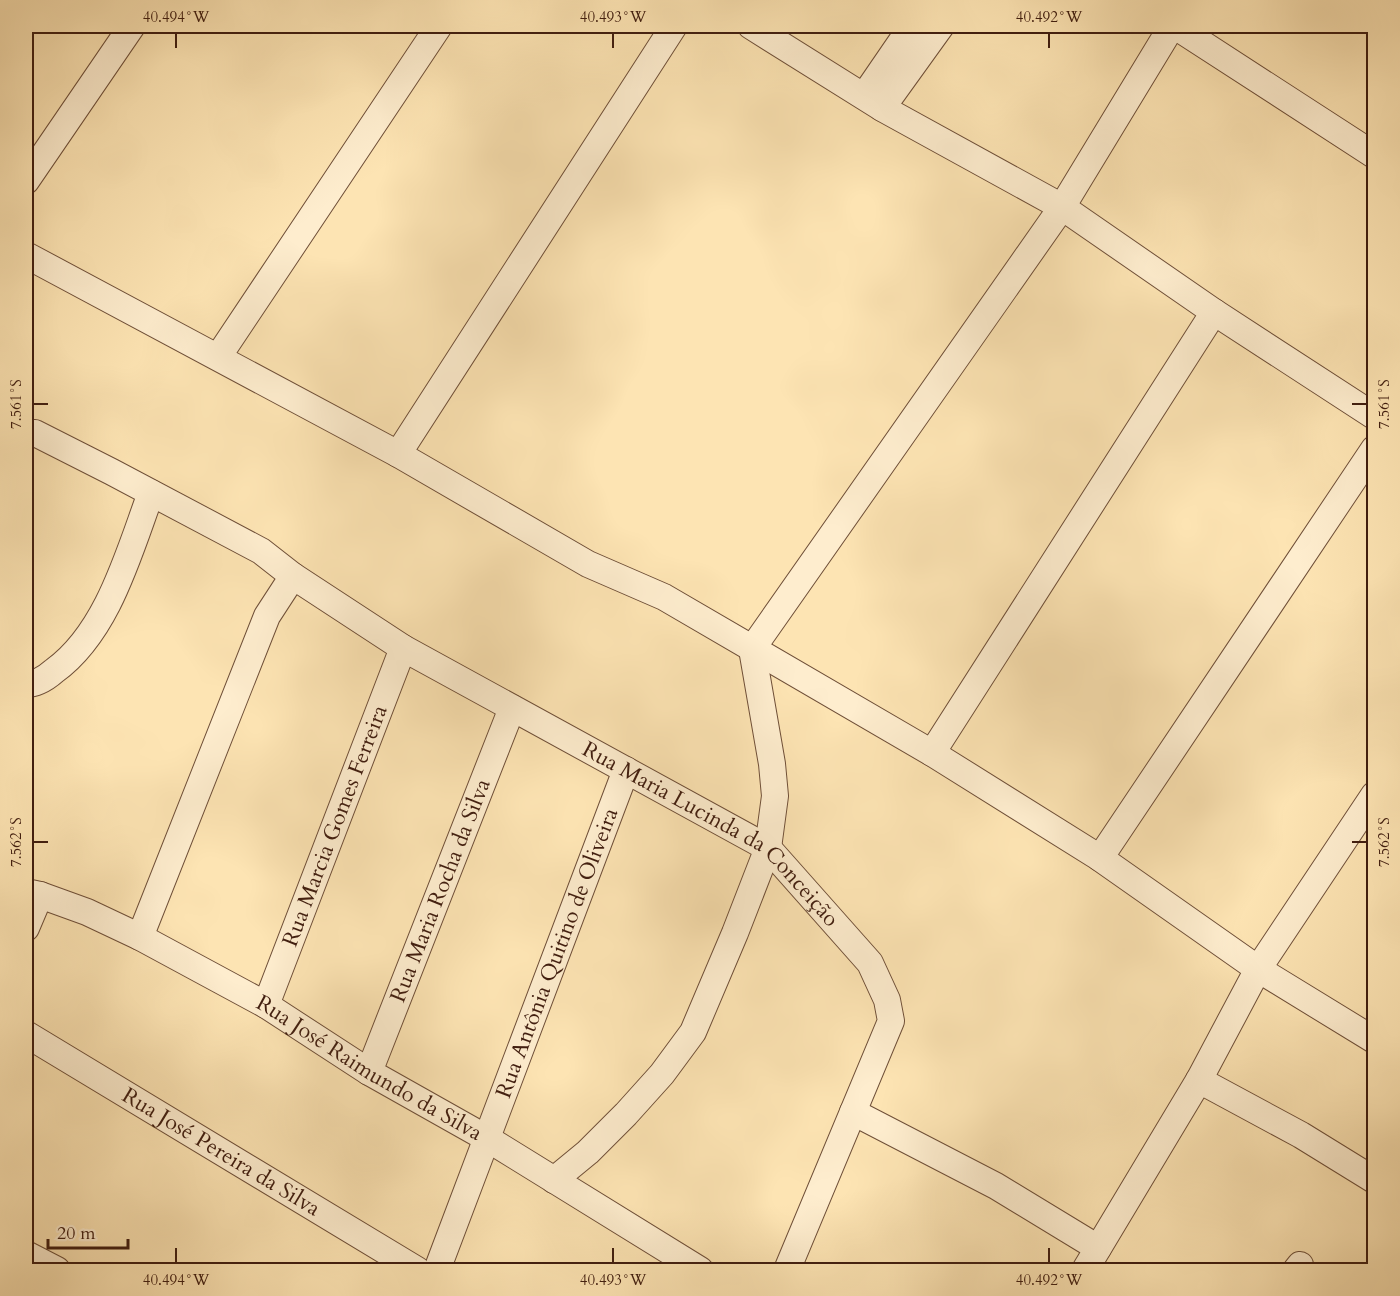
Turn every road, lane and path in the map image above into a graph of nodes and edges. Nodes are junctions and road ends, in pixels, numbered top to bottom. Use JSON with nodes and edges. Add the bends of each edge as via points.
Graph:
{"nodes":[{"id":1,"x":132,"y":26,"type":"edge"},
{"id":2,"x":439,"y":26,"type":"edge"},
{"id":3,"x":674,"y":26,"type":"edge"},
{"id":4,"x":752,"y":26,"type":"edge"},
{"id":5,"x":912,"y":26,"type":"edge"},
{"id":6,"x":941,"y":26,"type":"edge"},
{"id":7,"x":1174,"y":26,"type":"edge"},
{"id":8,"x":873,"y":102,"type":"junction"},
{"id":9,"x":1374,"y":155,"type":"edge"},
{"id":10,"x":26,"y":181,"type":"edge"},
{"id":11,"x":1062,"y":207,"type":"junction"},
{"id":12,"x":26,"y":255,"type":"edge"},
{"id":13,"x":1214,"y":312,"type":"junction"},
{"id":14,"x":218,"y":357,"type":"junction"},
{"id":15,"x":1374,"y":416,"type":"edge"},
{"id":16,"x":26,"y":433,"type":"edge"},
{"id":17,"x":1374,"y":449,"type":"edge"},
{"id":18,"x":398,"y":454,"type":"junction"},
{"id":19,"x":152,"y":493,"type":"junction"},
{"id":20,"x":293,"y":576,"type":"junction"},
{"id":21,"x":404,"y":648,"type":"junction"},
{"id":22,"x":752,"y":649,"type":"junction"},
{"id":23,"x":26,"y":684,"type":"edge"},
{"id":24,"x":512,"y":708,"type":"junction"},
{"id":25,"x":932,"y":753,"type":"junction"},
{"id":26,"x":626,"y":770,"type":"junction"},
{"id":27,"x":1374,"y":795,"type":"edge"},
{"id":28,"x":768,"y":848,"type":"junction"},
{"id":29,"x":1100,"y":858,"type":"junction"},
{"id":30,"x":33,"y":893,"type":"edge"},
{"id":31,"x":26,"y":928,"type":"edge"},
{"id":32,"x":140,"y":937,"type":"junction"},
{"id":33,"x":1258,"y":969,"type":"junction"},
{"id":34,"x":266,"y":1005,"type":"junction"},
{"id":35,"x":26,"y":1035,"type":"edge"},
{"id":36,"x":1374,"y":1040,"type":"edge"},
{"id":37,"x":369,"y":1072,"type":"junction"},
{"id":38,"x":1199,"y":1080,"type":"junction"},
{"id":39,"x":853,"y":1112,"type":"junction"},
{"id":40,"x":488,"y":1139,"type":"junction"},
{"id":41,"x":554,"y":1180,"type":"junction"},
{"id":42,"x":1374,"y":1180,"type":"edge"},
{"id":43,"x":1098,"y":1248,"type":"junction"},
{"id":44,"x":26,"y":1254,"type":"edge"},
{"id":45,"x":57,"y":1270,"type":"edge"},
{"id":46,"x":417,"y":1270,"type":"edge"},
{"id":47,"x":437,"y":1270,"type":"edge"},
{"id":48,"x":700,"y":1270,"type":"edge"},
{"id":49,"x":787,"y":1270,"type":"edge"},
{"id":50,"x":1085,"y":1270,"type":"edge"}],
"edges":[{"from":1,"to":10,"type":"street"},
{"from":2,"to":14,"type":"street"},
{"from":3,"to":18,"type":"street"},
{"from":4,"to":8,"type":"street"},
{"from":5,"to":8,"type":"street"},
{"from":6,"to":8,"type":"street"},
{"from":7,"to":9,"type":"street"},
{"from":7,"to":11,"type":"street"},
{"from":8,"to":11,"type":"street"},
{"from":11,"to":13,"type":"street"},
{"from":11,"to":22,"type":"street"},
{"from":12,"to":14,"type":"street"},
{"from":13,"to":15,"type":"street"},
{"from":13,"to":25,"type":"street"},
{"from":14,"to":18,"type":"street"},
{"from":16,"to":19,"type":"street","name":"Rua Maria Lucinda da Conceição"},
{"from":17,"to":29,"type":"street"},
{"from":18,"to":22,"type":"street","via":[[588,564],[664,597]]},
{"from":19,"to":20,"type":"street","name":"Rua Maria Lucinda da Conceição","via":[[261,551]]},
{"from":19,"to":23,"type":"street","via":[[115,588],[90,636],[45,679]]},
{"from":20,"to":21,"type":"street","name":"Rua Maria Lucinda da Conceição"},
{"from":20,"to":32,"type":"street","via":[[267,616]]},
{"from":21,"to":24,"type":"street","name":"Rua Maria Lucinda da Conceição"},
{"from":21,"to":34,"type":"street","name":"Rua Marcia Gomes Ferreira"},
{"from":22,"to":25,"type":"street"},
{"from":22,"to":28,"type":"street","via":[[775,796]]},
{"from":24,"to":26,"type":"street","name":"Rua Maria Lucinda da Conceição"},
{"from":24,"to":37,"type":"street","name":"Rua Maria Rocha da Silva"},
{"from":25,"to":29,"type":"street"},
{"from":26,"to":28,"type":"street","name":"Rua Maria Lucinda da Conceição"},
{"from":26,"to":40,"type":"street","name":"Rua Antônia Quitino de Oliveira"},
{"from":27,"to":33,"type":"street"},
{"from":28,"to":39,"type":"street","name":"Rua Maria Lucinda da Conceição","via":[[870,963],[887,1000],[891,1021]]},
{"from":28,"to":41,"type":"street","via":[[693,1032],[626,1114]]},
{"from":29,"to":33,"type":"street"},
{"from":30,"to":31,"type":"street"},
{"from":30,"to":32,"type":"street","name":"Rua José Raimundo da Silva"},
{"from":32,"to":34,"type":"street","name":"Rua José Raimundo da Silva"},
{"from":33,"to":36,"type":"street"},
{"from":33,"to":38,"type":"street"},
{"from":34,"to":37,"type":"street","name":"Rua José Raimundo da Silva"},
{"from":35,"to":46,"type":"street","name":"Rua José Pereira da Silva"},
{"from":37,"to":40,"type":"street","name":"Rua José Raimundo da Silva"},
{"from":38,"to":42,"type":"street"},
{"from":38,"to":43,"type":"street"},
{"from":39,"to":43,"type":"street","via":[[996,1186]]},
{"from":39,"to":49,"type":"street","name":"Rua Maria Lucinda da Conceição"},
{"from":40,"to":41,"type":"street","name":"Rua José Raimundo da Silva"},
{"from":40,"to":47,"type":"street","name":"Rua Antônia Quitino de Oliveira"},
{"from":41,"to":48,"type":"street","name":"Rua José Raimundo da Silva"},
{"from":43,"to":50,"type":"street"},
{"from":44,"to":45,"type":"street"}]}
